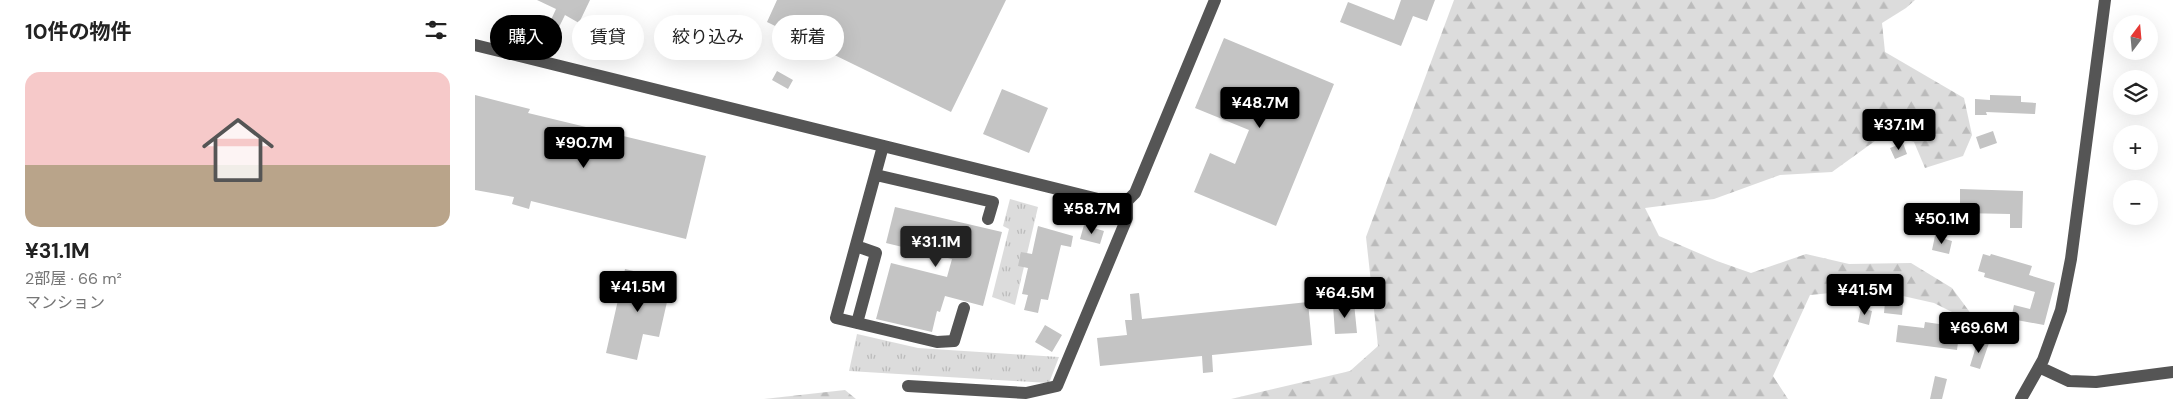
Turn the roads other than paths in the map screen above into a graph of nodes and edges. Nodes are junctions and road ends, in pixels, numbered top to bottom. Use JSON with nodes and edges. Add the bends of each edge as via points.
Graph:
{"nodes":[{"id":1,"x":1215,"y":0,"type":"edge"},
{"id":2,"x":2105,"y":0,"type":"edge"},
{"id":3,"x":475,"y":45,"type":"edge"},
{"id":4,"x":883,"y":146,"type":"junction"},
{"id":5,"x":876,"y":175,"type":"junction"},
{"id":6,"x":1127,"y":201,"type":"junction"},
{"id":7,"x":988,"y":219,"type":"dead end"},
{"id":8,"x":856,"y":246,"type":"junction"},
{"id":9,"x":964,"y":308,"type":"dead end"},
{"id":10,"x":857,"y":323,"type":"junction"},
{"id":11,"x":2039,"y":367,"type":"junction"},
{"id":12,"x":2173,"y":372,"type":"edge"},
{"id":13,"x":908,"y":386,"type":"dead end"},
{"id":14,"x":2021,"y":399,"type":"edge"}],
"edges":[{"from":1,"to":6,"type":"street","via":[[1143,175],[1135,193]]},
{"from":2,"to":11,"type":"street","via":[[2067,276],[2058,320]]},
{"from":3,"to":4,"type":"street"},
{"from":4,"to":5,"type":"street"},
{"from":4,"to":6,"type":"street","via":[[1110,202]]},
{"from":5,"to":7,"type":"street","via":[[993,202]]},
{"from":5,"to":8,"type":"street"},
{"from":6,"to":13,"type":"street","via":[[1127,218],[1057,386],[1026,392]]},
{"from":8,"to":10,"type":"street","via":[[876,253]]},
{"from":8,"to":10,"type":"street","via":[[836,318]]},
{"from":9,"to":10,"type":"street","via":[[954,341],[937,342]]},
{"from":11,"to":12,"type":"street","via":[[2069,381],[2096,382]]},
{"from":11,"to":14,"type":"street"}]}
